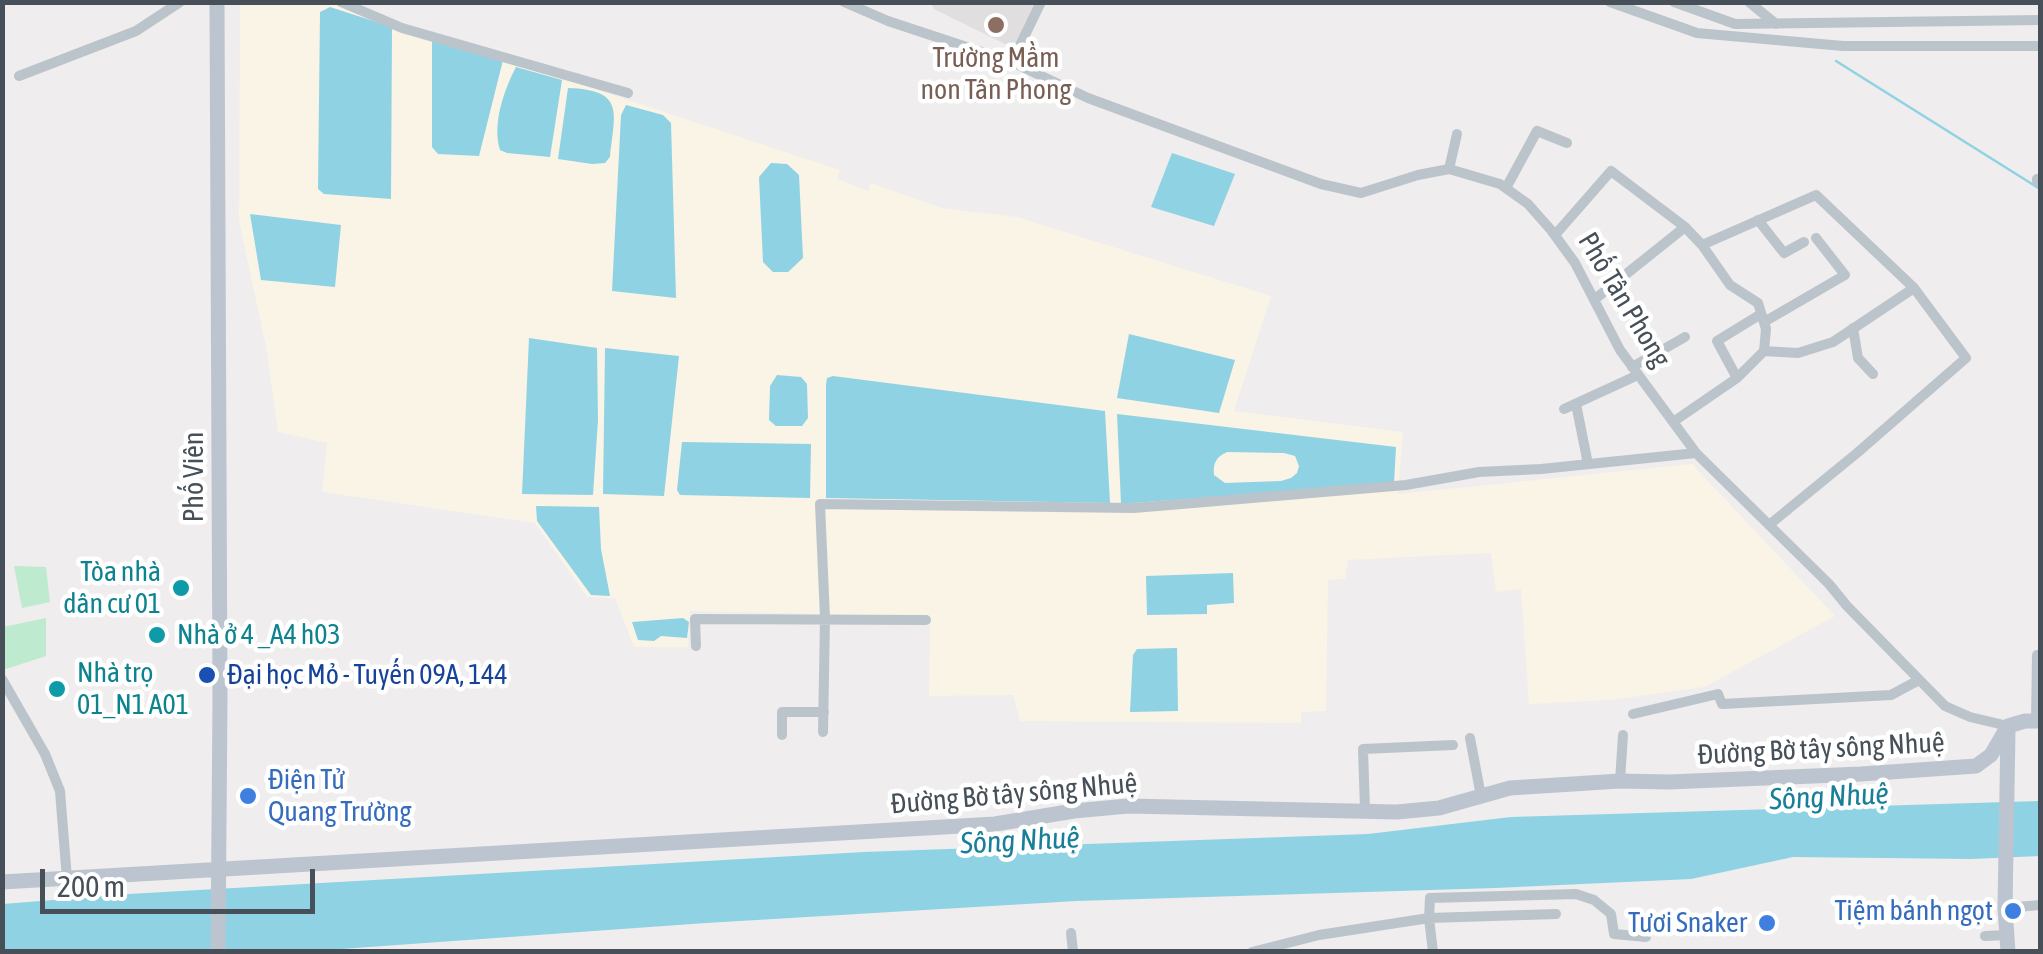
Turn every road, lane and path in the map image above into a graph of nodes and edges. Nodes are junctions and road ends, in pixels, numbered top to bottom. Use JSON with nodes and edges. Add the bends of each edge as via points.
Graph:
{"nodes":[{"id":1,"x":180,"y":2,"type":"edge"},
{"id":2,"x":216,"y":2,"type":"edge"},
{"id":3,"x":341,"y":2,"type":"edge"},
{"id":4,"x":844,"y":2,"type":"edge"},
{"id":5,"x":1041,"y":2,"type":"edge"},
{"id":6,"x":1610,"y":2,"type":"edge"},
{"id":7,"x":1674,"y":2,"type":"edge"},
{"id":8,"x":1749,"y":2,"type":"edge"},
{"id":9,"x":362,"y":6,"type":"edge"},
{"id":10,"x":2040,"y":20,"type":"edge"},
{"id":11,"x":1776,"y":24,"type":"junction"},
{"id":12,"x":2040,"y":46,"type":"edge"},
{"id":13,"x":1012,"y":62,"type":"junction"},
{"id":14,"x":20,"y":76,"type":"dead end"},
{"id":15,"x":628,"y":94,"type":"dead end"},
{"id":16,"x":1457,"y":134,"type":"dead end"},
{"id":17,"x":1567,"y":143,"type":"dead end"},
{"id":18,"x":1449,"y":169,"type":"junction"},
{"id":19,"x":1506,"y":188,"type":"junction"},
{"id":20,"x":1758,"y":220,"type":"junction"},
{"id":21,"x":1685,"y":228,"type":"junction"},
{"id":22,"x":1555,"y":236,"type":"junction"},
{"id":23,"x":1702,"y":245,"type":"junction"},
{"id":24,"x":1914,"y":288,"type":"junction"},
{"id":25,"x":1595,"y":299,"type":"junction"},
{"id":26,"x":1762,"y":318,"type":"junction"},
{"id":27,"x":1853,"y":328,"type":"junction"},
{"id":28,"x":1685,"y":338,"type":"dead end"},
{"id":29,"x":1764,"y":351,"type":"junction"},
{"id":30,"x":1635,"y":371,"type":"junction"},
{"id":31,"x":1872,"y":374,"type":"dead end"},
{"id":32,"x":1737,"y":378,"type":"junction"},
{"id":33,"x":1576,"y":404,"type":"junction"},
{"id":34,"x":1564,"y":409,"type":"dead end"},
{"id":35,"x":1673,"y":422,"type":"junction"},
{"id":36,"x":1696,"y":453,"type":"junction"},
{"id":37,"x":1588,"y":464,"type":"junction"},
{"id":38,"x":1768,"y":524,"type":"junction"},
{"id":39,"x":824,"y":618,"type":"junction"},
{"id":40,"x":926,"y":620,"type":"dead end"},
{"id":41,"x":696,"y":646,"type":"dead end"},
{"id":42,"x":2037,"y":655,"type":"dead end"},
{"id":43,"x":2,"y":678,"type":"edge"},
{"id":44,"x":1919,"y":680,"type":"junction"},
{"id":45,"x":2039,"y":692,"type":"edge"},
{"id":46,"x":824,"y":712,"type":"junction"},
{"id":47,"x":1633,"y":714,"type":"dead end"},
{"id":48,"x":2038,"y":721,"type":"edge"},
{"id":49,"x":2008,"y":726,"type":"junction"},
{"id":50,"x":824,"y":732,"type":"dead end"},
{"id":51,"x":782,"y":735,"type":"dead end"},
{"id":52,"x":1623,"y":735,"type":"dead end"},
{"id":53,"x":1470,"y":738,"type":"dead end"},
{"id":54,"x":1453,"y":745,"type":"dead end"},
{"id":55,"x":1620,"y":782,"type":"junction"},
{"id":56,"x":1481,"y":796,"type":"junction"},
{"id":57,"x":1366,"y":810,"type":"junction"},
{"id":58,"x":218,"y":877,"type":"junction"},
{"id":59,"x":66,"y":878,"type":"junction"},
{"id":60,"x":2,"y":882,"type":"edge"},
{"id":61,"x":2040,"y":905,"type":"edge"},
{"id":62,"x":2005,"y":908,"type":"junction"},
{"id":63,"x":1556,"y":914,"type":"dead end"},
{"id":64,"x":1430,"y":918,"type":"junction"},
{"id":65,"x":1071,"y":933,"type":"dead end"},
{"id":66,"x":1314,"y":936,"type":"junction"},
{"id":67,"x":1985,"y":936,"type":"dead end"},
{"id":68,"x":1646,"y":937,"type":"dead end"},
{"id":69,"x":2008,"y":943,"type":"edge"},
{"id":70,"x":218,"y":952,"type":"edge"},
{"id":71,"x":1073,"y":952,"type":"edge"},
{"id":72,"x":1252,"y":952,"type":"edge"},
{"id":73,"x":1320,"y":952,"type":"edge"},
{"id":74,"x":1433,"y":952,"type":"edge"}],
"edges":[{"from":1,"to":14,"type":"street","via":[[136,31]]},
{"from":2,"to":58,"type":"street","name":"Phố Viên"},
{"from":3,"to":9,"type":"street"},
{"from":4,"to":13,"type":"street","name":"Phố Tân Phong"},
{"from":5,"to":13,"type":"street"},
{"from":6,"to":12,"type":"street","via":[[1697,33],[1843,46]]},
{"from":7,"to":11,"type":"street","via":[[1735,24]]},
{"from":8,"to":11,"type":"street"},
{"from":9,"to":15,"type":"street","via":[[402,28]]},
{"from":10,"to":11,"type":"street"},
{"from":13,"to":18,"type":"street","name":"Phố Tân Phong","via":[[1088,98],[1337,188],[1361,192]]},
{"from":16,"to":18,"type":"street"},
{"from":17,"to":19,"type":"street","via":[[1537,131]]},
{"from":18,"to":19,"type":"street","name":"Phố Tân Phong"},
{"from":19,"to":22,"type":"street","name":"Phố Tân Phong"},
{"from":20,"to":23,"type":"street"},
{"from":20,"to":24,"type":"street","via":[[1816,196]]},
{"from":20,"to":26,"type":"street","via":[[1784,254],[1810,240],[1845,275]]},
{"from":21,"to":22,"type":"street","via":[[1610,171]]},
{"from":21,"to":23,"type":"street"},
{"from":21,"to":25,"type":"street"},
{"from":22,"to":25,"type":"street","name":"Phố Tân Phong"},
{"from":23,"to":26,"type":"street","via":[[1730,285],[1758,304]]},
{"from":24,"to":27,"type":"street"},
{"from":24,"to":38,"type":"street","via":[[1966,358]]},
{"from":25,"to":30,"type":"street","name":"Phố Tân Phong"},
{"from":26,"to":29,"type":"street"},
{"from":26,"to":32,"type":"street","via":[[1717,341]]},
{"from":27,"to":29,"type":"street","via":[[1798,353]]},
{"from":27,"to":31,"type":"street","via":[[1858,358]]},
{"from":28,"to":30,"type":"street"},
{"from":29,"to":32,"type":"street"},
{"from":30,"to":33,"type":"street"},
{"from":30,"to":35,"type":"street","name":"Phố Tân Phong"},
{"from":32,"to":35,"type":"street"},
{"from":33,"to":34,"type":"street"},
{"from":33,"to":37,"type":"street"},
{"from":35,"to":36,"type":"street","name":"Phố Tân Phong"},
{"from":36,"to":37,"type":"street"},
{"from":36,"to":38,"type":"street","name":"Phố Tân Phong"},
{"from":37,"to":39,"type":"street","via":[[1134,508],[820,504]]},
{"from":38,"to":44,"type":"street","name":"Phố Tân Phong"},
{"from":39,"to":40,"type":"street"},
{"from":39,"to":41,"type":"street","via":[[695,618]]},
{"from":39,"to":46,"type":"street"},
{"from":42,"to":45,"type":"street"},
{"from":43,"to":59,"type":"street","via":[[60,791]]},
{"from":44,"to":47,"type":"street","via":[[1891,695],[1722,704],[1718,694]]},
{"from":44,"to":49,"type":"street","name":"Phố Tân Phong","via":[[1946,706]]},
{"from":45,"to":48,"type":"street"},
{"from":46,"to":50,"type":"street"},
{"from":46,"to":51,"type":"street","via":[[782,712]]},
{"from":48,"to":49,"type":"street","name":"Phố Tân Phong"},
{"from":49,"to":55,"type":"street","name":"Đường Bờ tây sông Nhuệ","via":[[1976,766]]},
{"from":49,"to":62,"type":"street"},
{"from":52,"to":55,"type":"street"},
{"from":53,"to":56,"type":"street"},
{"from":54,"to":57,"type":"street","via":[[1363,749]]},
{"from":55,"to":56,"type":"street","name":"Đường Bờ tây sông Nhuệ","via":[[1510,788]]},
{"from":56,"to":57,"type":"street","name":"Đường Bờ tây sông Nhuệ","via":[[1439,808]]},
{"from":57,"to":58,"type":"street","name":"Đường Bờ tây sông Nhuệ","via":[[1128,806],[995,824]]},
{"from":58,"to":59,"type":"street","name":"Đường Bờ tây sông Nhuệ"},
{"from":58,"to":70,"type":"street","name":"Phố Viên"},
{"from":59,"to":60,"type":"street","name":"Đường Bờ tây sông Nhuệ"},
{"from":61,"to":62,"type":"street"},
{"from":62,"to":69,"type":"street"},
{"from":63,"to":64,"type":"street"},
{"from":64,"to":66,"type":"street"},
{"from":64,"to":68,"type":"street","via":[[1430,898],[1576,894],[1610,914],[1614,934]]},
{"from":64,"to":74,"type":"street"},
{"from":65,"to":71,"type":"street"},
{"from":66,"to":72,"type":"street"},
{"from":66,"to":73,"type":"street"},
{"from":67,"to":69,"type":"street"}]}
